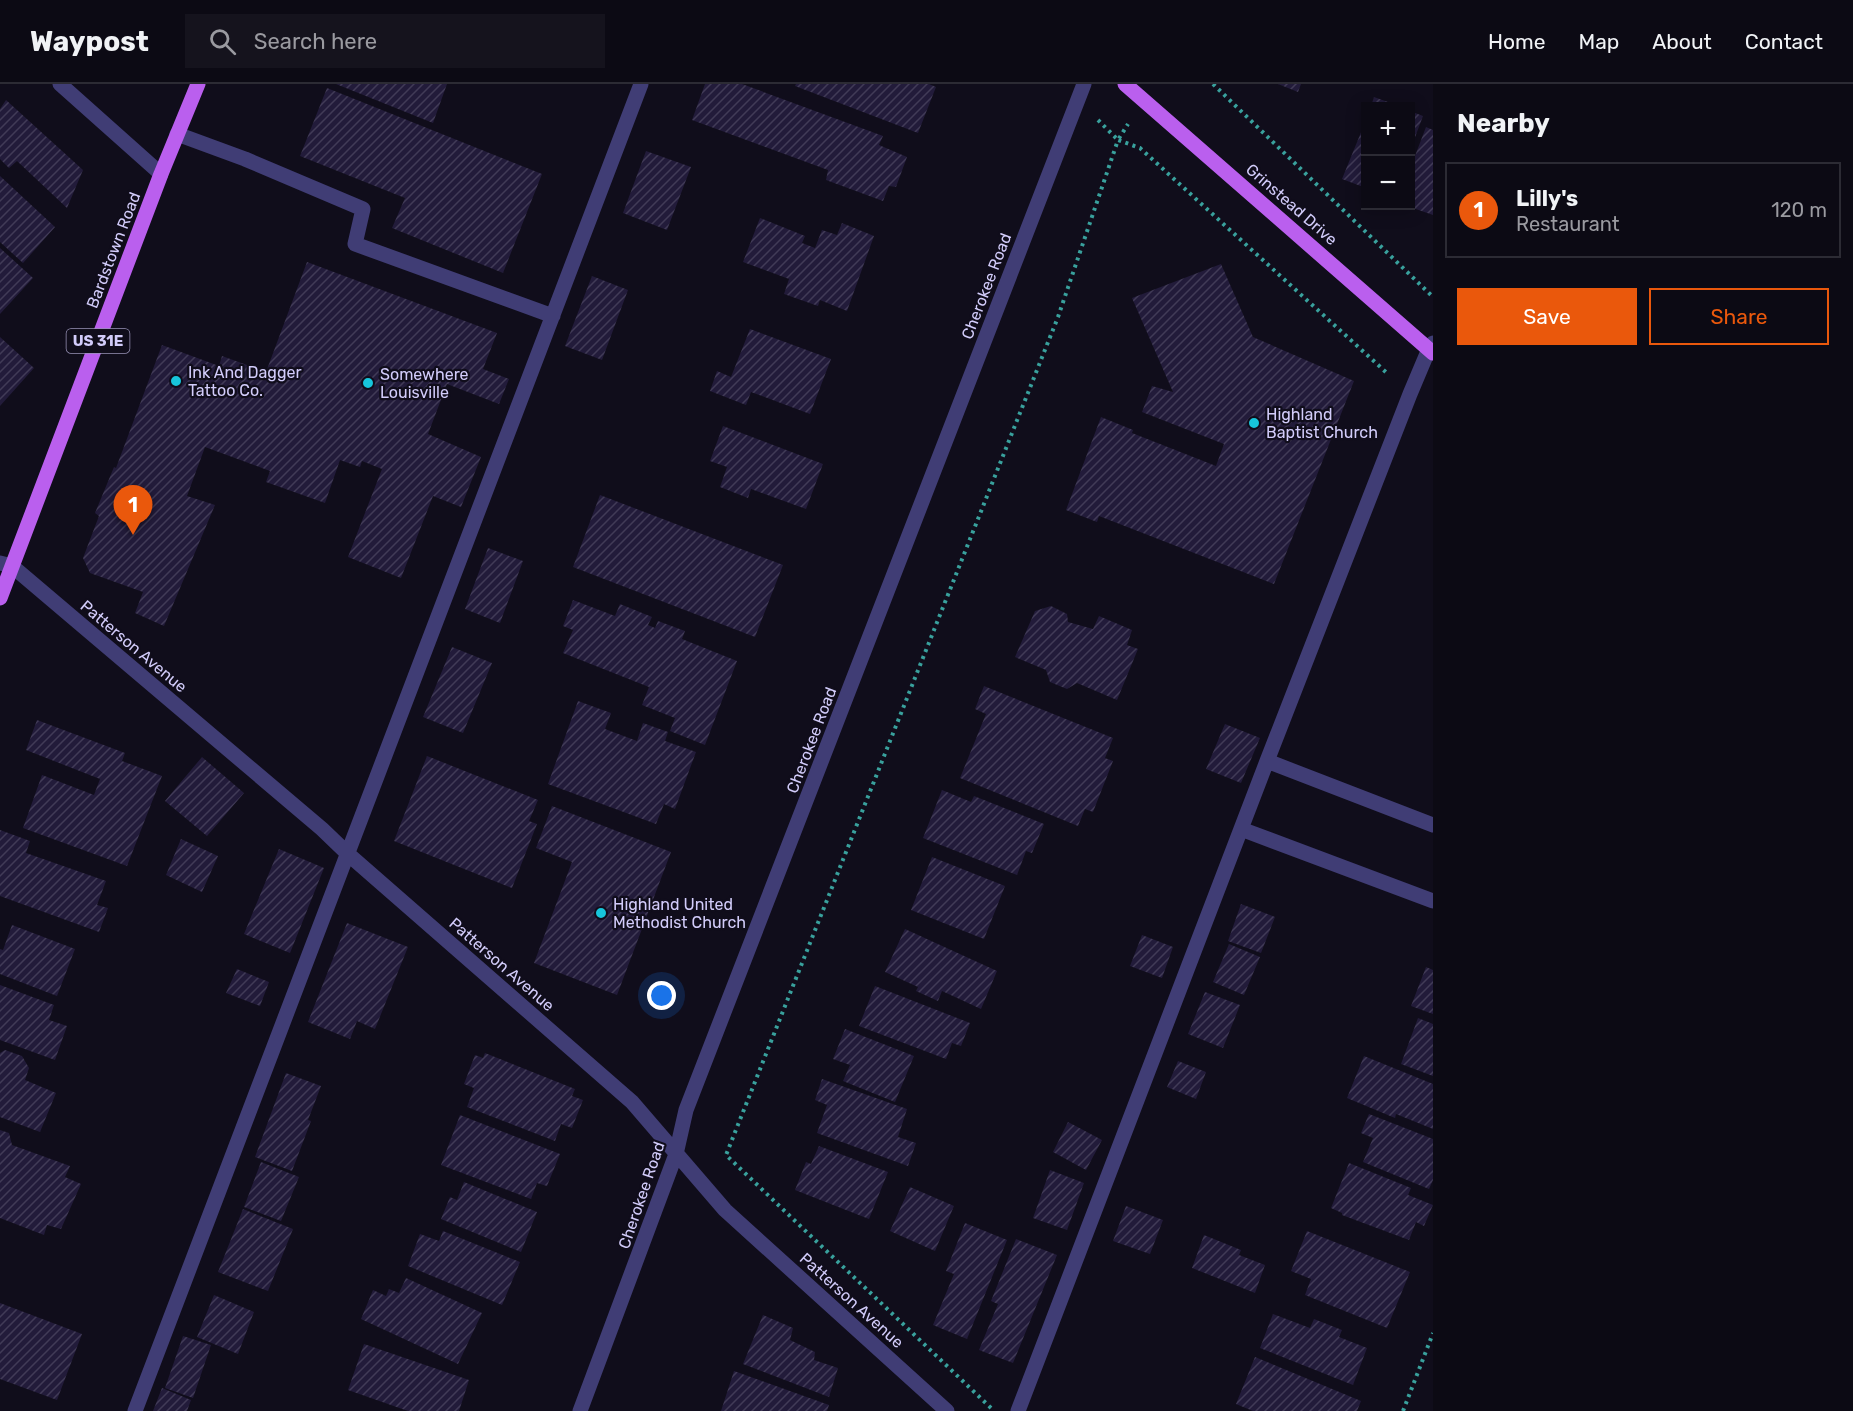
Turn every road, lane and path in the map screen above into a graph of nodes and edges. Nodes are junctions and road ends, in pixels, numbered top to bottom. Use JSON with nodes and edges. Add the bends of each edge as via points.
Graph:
{"nodes":[{"id":1,"x":60,"y":84,"type":"edge"},
{"id":2,"x":198,"y":84,"type":"edge"},
{"id":3,"x":641,"y":84,"type":"edge"},
{"id":4,"x":1084,"y":84,"type":"edge"},
{"id":5,"x":1125,"y":84,"type":"edge"},
{"id":6,"x":1213,"y":84,"type":"edge"},
{"id":7,"x":177,"y":134,"type":"junction"},
{"id":8,"x":161,"y":174,"type":"junction"},
{"id":9,"x":1433,"y":297,"type":"edge"},
{"id":10,"x":553,"y":316,"type":"junction"},
{"id":11,"x":1432,"y":348,"type":"edge"},
{"id":12,"x":1410,"y":394,"type":"junction"},
{"id":13,"x":6,"y":564,"type":"edge"},
{"id":14,"x":0,"y":598,"type":"edge"},
{"id":15,"x":1266,"y":761,"type":"junction"},
{"id":16,"x":1433,"y":825,"type":"edge"},
{"id":17,"x":1241,"y":829,"type":"junction"},
{"id":18,"x":348,"y":854,"type":"junction"},
{"id":19,"x":1433,"y":901,"type":"edge"},
{"id":20,"x":676,"y":1154,"type":"junction"},
{"id":21,"x":1433,"y":1333,"type":"edge"},
{"id":22,"x":135,"y":1411,"type":"edge"},
{"id":23,"x":580,"y":1411,"type":"edge"},
{"id":24,"x":947,"y":1411,"type":"edge"},
{"id":25,"x":994,"y":1411,"type":"edge"},
{"id":26,"x":1018,"y":1411,"type":"edge"},
{"id":27,"x":1402,"y":1411,"type":"edge"}],
"edges":[{"from":1,"to":8,"type":"street"},
{"from":2,"to":7,"type":"main road","name":"Bardstown Road","number":"US 31E"},
{"from":3,"to":10,"type":"street"},
{"from":4,"to":20,"type":"street","name":"Cherokee Road","via":[[686,1110]]},
{"from":5,"to":11,"type":"main road","name":"Grinstead Drive"},
{"from":6,"to":9,"type":"path"},
{"from":7,"to":8,"type":"main road","name":"Bardstown Road","number":"US 31E"},
{"from":7,"to":10,"type":"street","via":[[363,209],[355,244]]},
{"from":8,"to":13,"type":"main road","name":"Bardstown Road","number":"US 31E"},
{"from":10,"to":18,"type":"street"},
{"from":11,"to":12,"type":"street"},
{"from":12,"to":15,"type":"street"},
{"from":12,"to":25,"type":"path","via":[[1140,148],[1118,140],[1058,317],[726,1155]]},
{"from":13,"to":14,"type":"main road","name":"Bardstown Road","number":"US 31E"},
{"from":13,"to":18,"type":"street","name":"Patterson Avenue","via":[[322,828]]},
{"from":15,"to":16,"type":"street"},
{"from":15,"to":17,"type":"street"},
{"from":17,"to":19,"type":"street"},
{"from":17,"to":26,"type":"street"},
{"from":18,"to":20,"type":"street","name":"Patterson Avenue","via":[[632,1102]]},
{"from":18,"to":22,"type":"street"},
{"from":20,"to":23,"type":"street","name":"Cherokee Road"},
{"from":20,"to":24,"type":"street","name":"Patterson Avenue","via":[[725,1210]]},
{"from":21,"to":27,"type":"path"}]}
